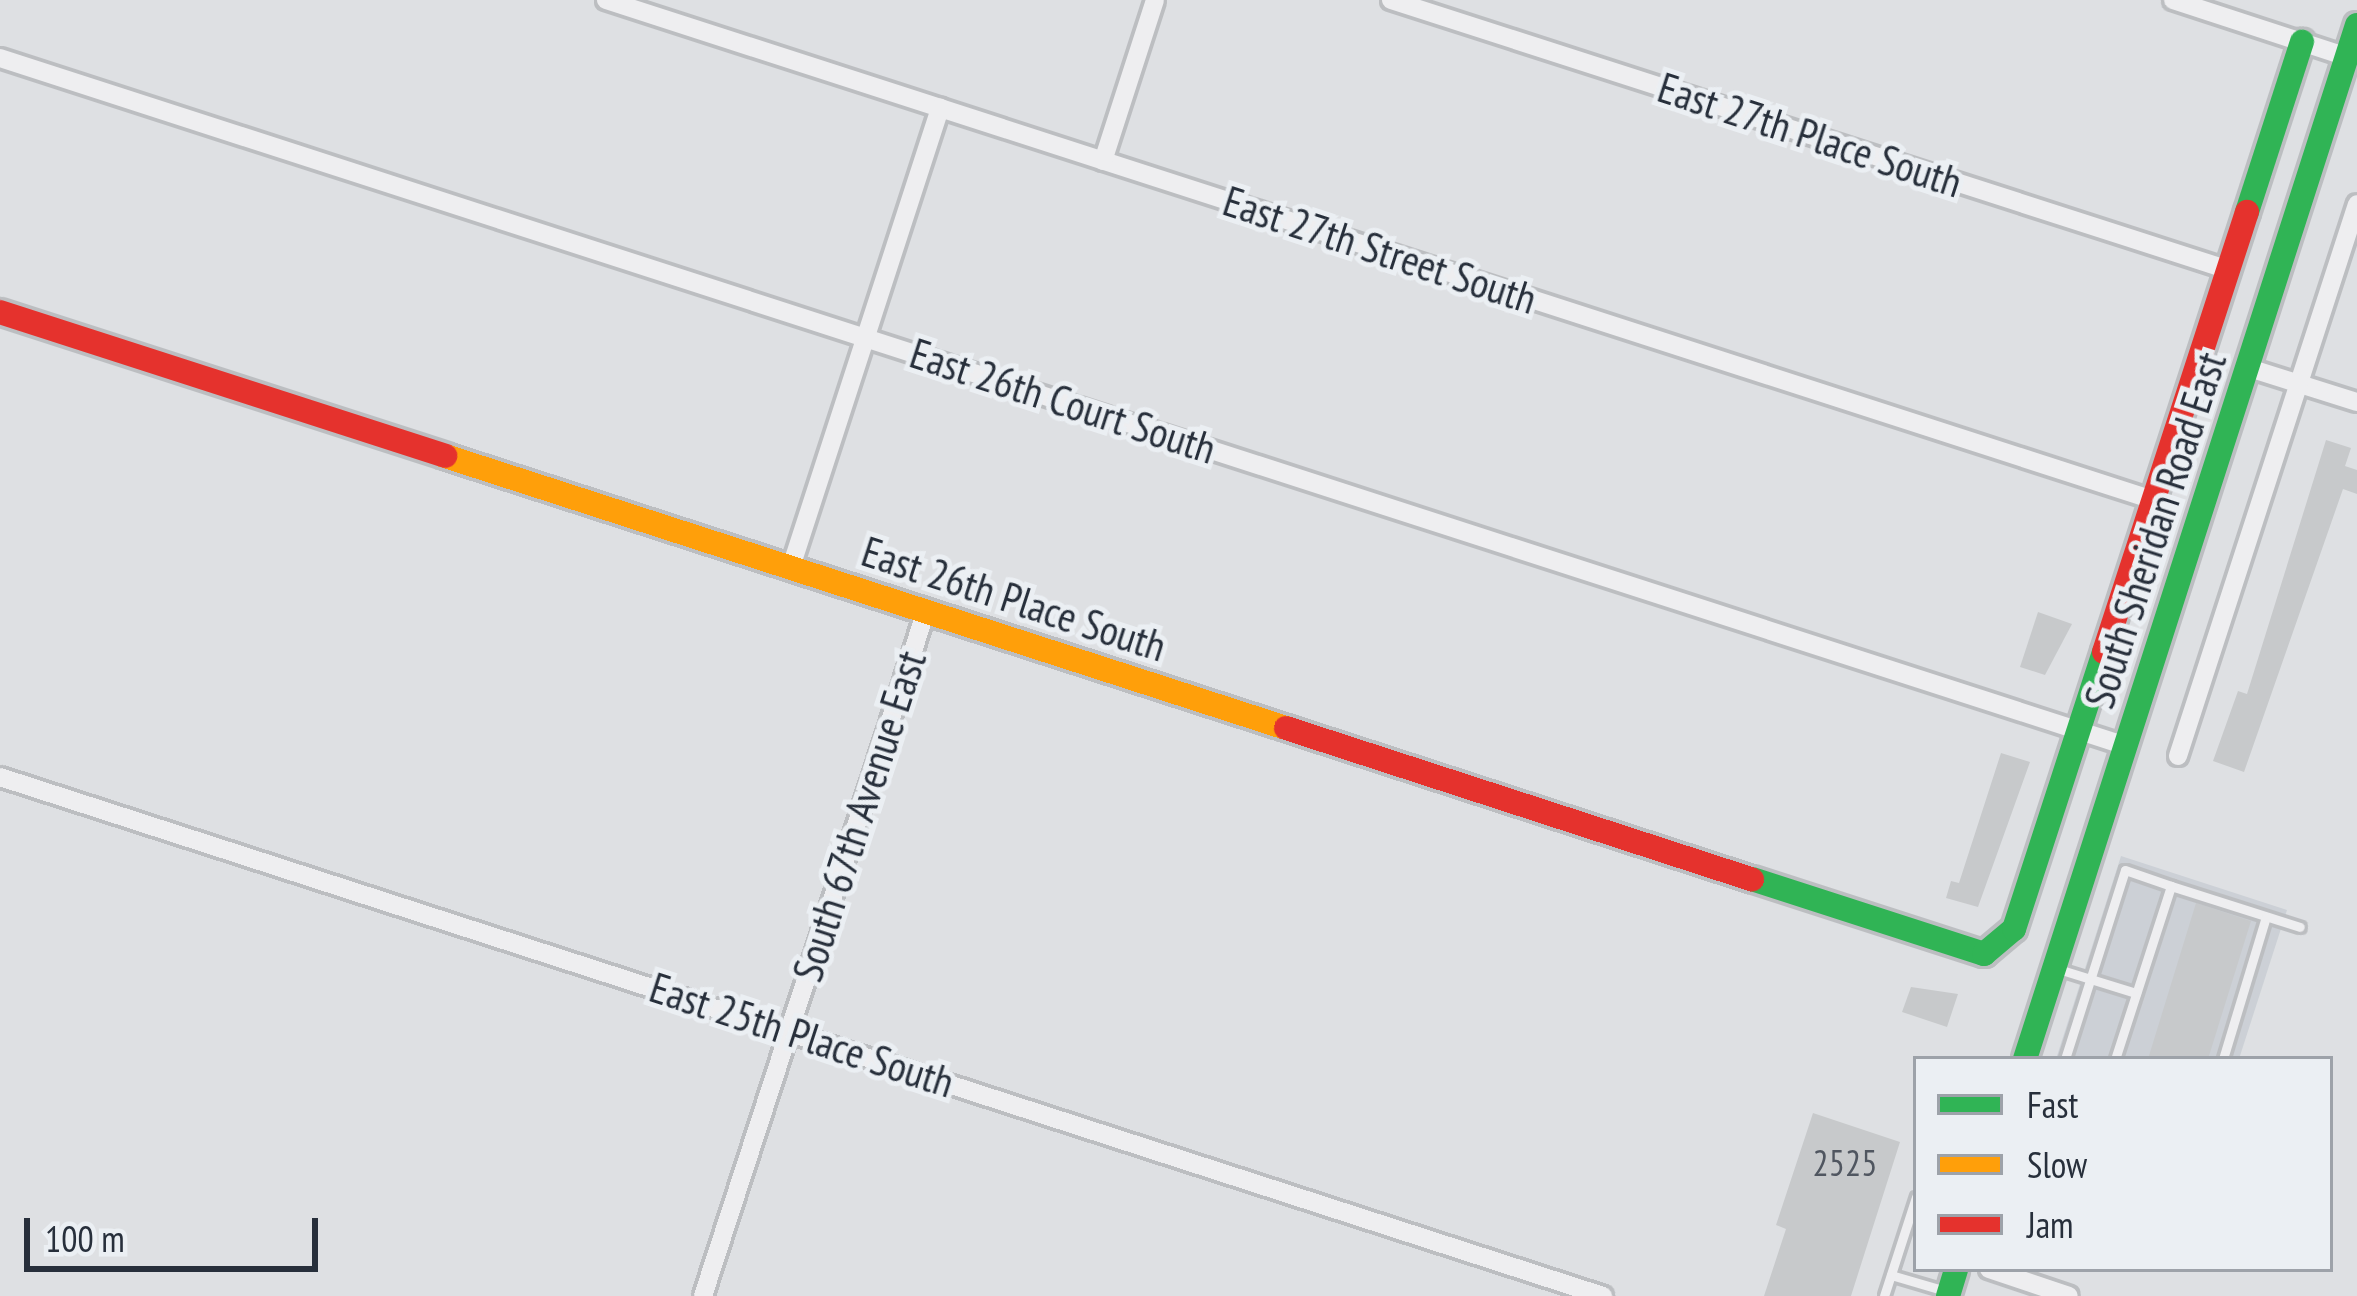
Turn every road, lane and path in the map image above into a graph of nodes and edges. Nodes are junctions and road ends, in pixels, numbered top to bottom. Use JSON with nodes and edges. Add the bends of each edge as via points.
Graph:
{"nodes":[{"id":1,"x":606,"y":0,"type":"edge"},
{"id":2,"x":1155,"y":0,"type":"edge"},
{"id":3,"x":1391,"y":0,"type":"edge"},
{"id":4,"x":2173,"y":0,"type":"edge"},
{"id":5,"x":2357,"y":25,"type":"edge"},
{"id":6,"x":2302,"y":42,"type":"junction"},
{"id":7,"x":2347,"y":57,"type":"junction"},
{"id":8,"x":0,"y":58,"type":"edge"},
{"id":9,"x":940,"y":108,"type":"junction"},
{"id":10,"x":1103,"y":160,"type":"junction"},
{"id":11,"x":2357,"y":204,"type":"edge"},
{"id":12,"x":2229,"y":270,"type":"junction"},
{"id":13,"x":0,"y":312,"type":"edge"},
{"id":14,"x":867,"y":338,"type":"junction"},
{"id":15,"x":2249,"y":368,"type":"junction"},
{"id":16,"x":2299,"y":383,"type":"junction"},
{"id":17,"x":2357,"y":402,"type":"edge"},
{"id":18,"x":2153,"y":500,"type":"junction"},
{"id":19,"x":791,"y":567,"type":"junction"},
{"id":20,"x":926,"y":611,"type":"junction"},
{"id":21,"x":2077,"y":730,"type":"junction"},
{"id":22,"x":2126,"y":746,"type":"junction"},
{"id":23,"x":2178,"y":756,"type":"dead end"},
{"id":24,"x":0,"y":777,"type":"edge"},
{"id":25,"x":2170,"y":886,"type":"junction"},
{"id":26,"x":2266,"y":916,"type":"junction"},
{"id":27,"x":2300,"y":927,"type":"dead end"},
{"id":28,"x":2002,"y":946,"type":"joint"},
{"id":29,"x":2054,"y":968,"type":"junction"},
{"id":30,"x":2090,"y":979,"type":"junction"},
{"id":31,"x":2136,"y":993,"type":"junction"},
{"id":32,"x":789,"y":1030,"type":"junction"},
{"id":33,"x":2026,"y":1056,"type":"edge"},
{"id":34,"x":2066,"y":1056,"type":"edge"},
{"id":35,"x":2116,"y":1056,"type":"edge"},
{"id":36,"x":2224,"y":1056,"type":"edge"},
{"id":37,"x":1913,"y":1206,"type":"edge"},
{"id":38,"x":1998,"y":1272,"type":"edge"},
{"id":39,"x":1891,"y":1275,"type":"junction"},
{"id":40,"x":1951,"y":1286,"type":"edge"},
{"id":41,"x":703,"y":1296,"type":"edge"},
{"id":42,"x":1603,"y":1296,"type":"edge"},
{"id":43,"x":1884,"y":1296,"type":"edge"},
{"id":44,"x":2068,"y":1296,"type":"edge"}],
"edges":[{"from":1,"to":9,"type":"street","name":"East 27th Street South"},
{"from":2,"to":10,"type":"street"},
{"from":3,"to":12,"type":"street","name":"East 27th Place South"},
{"from":4,"to":6,"type":"street"},
{"from":5,"to":7,"type":"street","name":"South Sheridan Road East"},
{"from":6,"to":7,"type":"street"},
{"from":6,"to":12,"type":"street","name":"South Sheridan Road East"},
{"from":7,"to":15,"type":"street","name":"South Sheridan Road East"},
{"from":8,"to":14,"type":"street","name":"East 26th Court South"},
{"from":9,"to":10,"type":"street","name":"East 27th Street South"},
{"from":9,"to":14,"type":"street"},
{"from":10,"to":18,"type":"street","name":"East 27th Street South"},
{"from":11,"to":16,"type":"street"},
{"from":12,"to":18,"type":"street","name":"South Sheridan Road East"},
{"from":13,"to":19,"type":"street","name":"East 26th Place South"},
{"from":14,"to":19,"type":"street"},
{"from":14,"to":21,"type":"street","name":"East 26th Court South"},
{"from":15,"to":16,"type":"street"},
{"from":15,"to":22,"type":"street","name":"South Sheridan Road East"},
{"from":16,"to":17,"type":"street"},
{"from":16,"to":23,"type":"street"},
{"from":18,"to":21,"type":"street","name":"South Sheridan Road East"},
{"from":19,"to":20,"type":"street","name":"East 26th Place South"},
{"from":20,"to":28,"type":"street","name":"East 26th Place South","via":[[1971,952]]},
{"from":20,"to":32,"type":"street","name":"South 67th Avenue East"},
{"from":21,"to":22,"type":"street","name":"East 26th Court South"},
{"from":21,"to":28,"type":"street","name":"South Sheridan Road East"},
{"from":22,"to":29,"type":"street","name":"South Sheridan Road East"},
{"from":24,"to":32,"type":"street","name":"East 25th Place South"},
{"from":25,"to":26,"type":"lane"},
{"from":25,"to":30,"type":"lane","via":[[2125,870]]},
{"from":25,"to":31,"type":"lane"},
{"from":26,"to":27,"type":"lane"},
{"from":26,"to":36,"type":"lane"},
{"from":29,"to":30,"type":"lane"},
{"from":29,"to":33,"type":"street","name":"South Sheridan Road East"},
{"from":30,"to":31,"type":"lane"},
{"from":30,"to":34,"type":"lane"},
{"from":31,"to":35,"type":"lane"},
{"from":32,"to":41,"type":"street","name":"South 67th Avenue East"},
{"from":32,"to":42,"type":"street","name":"East 25th Place South"},
{"from":37,"to":39,"type":"lane"},
{"from":38,"to":44,"type":"street"},
{"from":39,"to":40,"type":"lane"},
{"from":39,"to":43,"type":"lane"}]}
